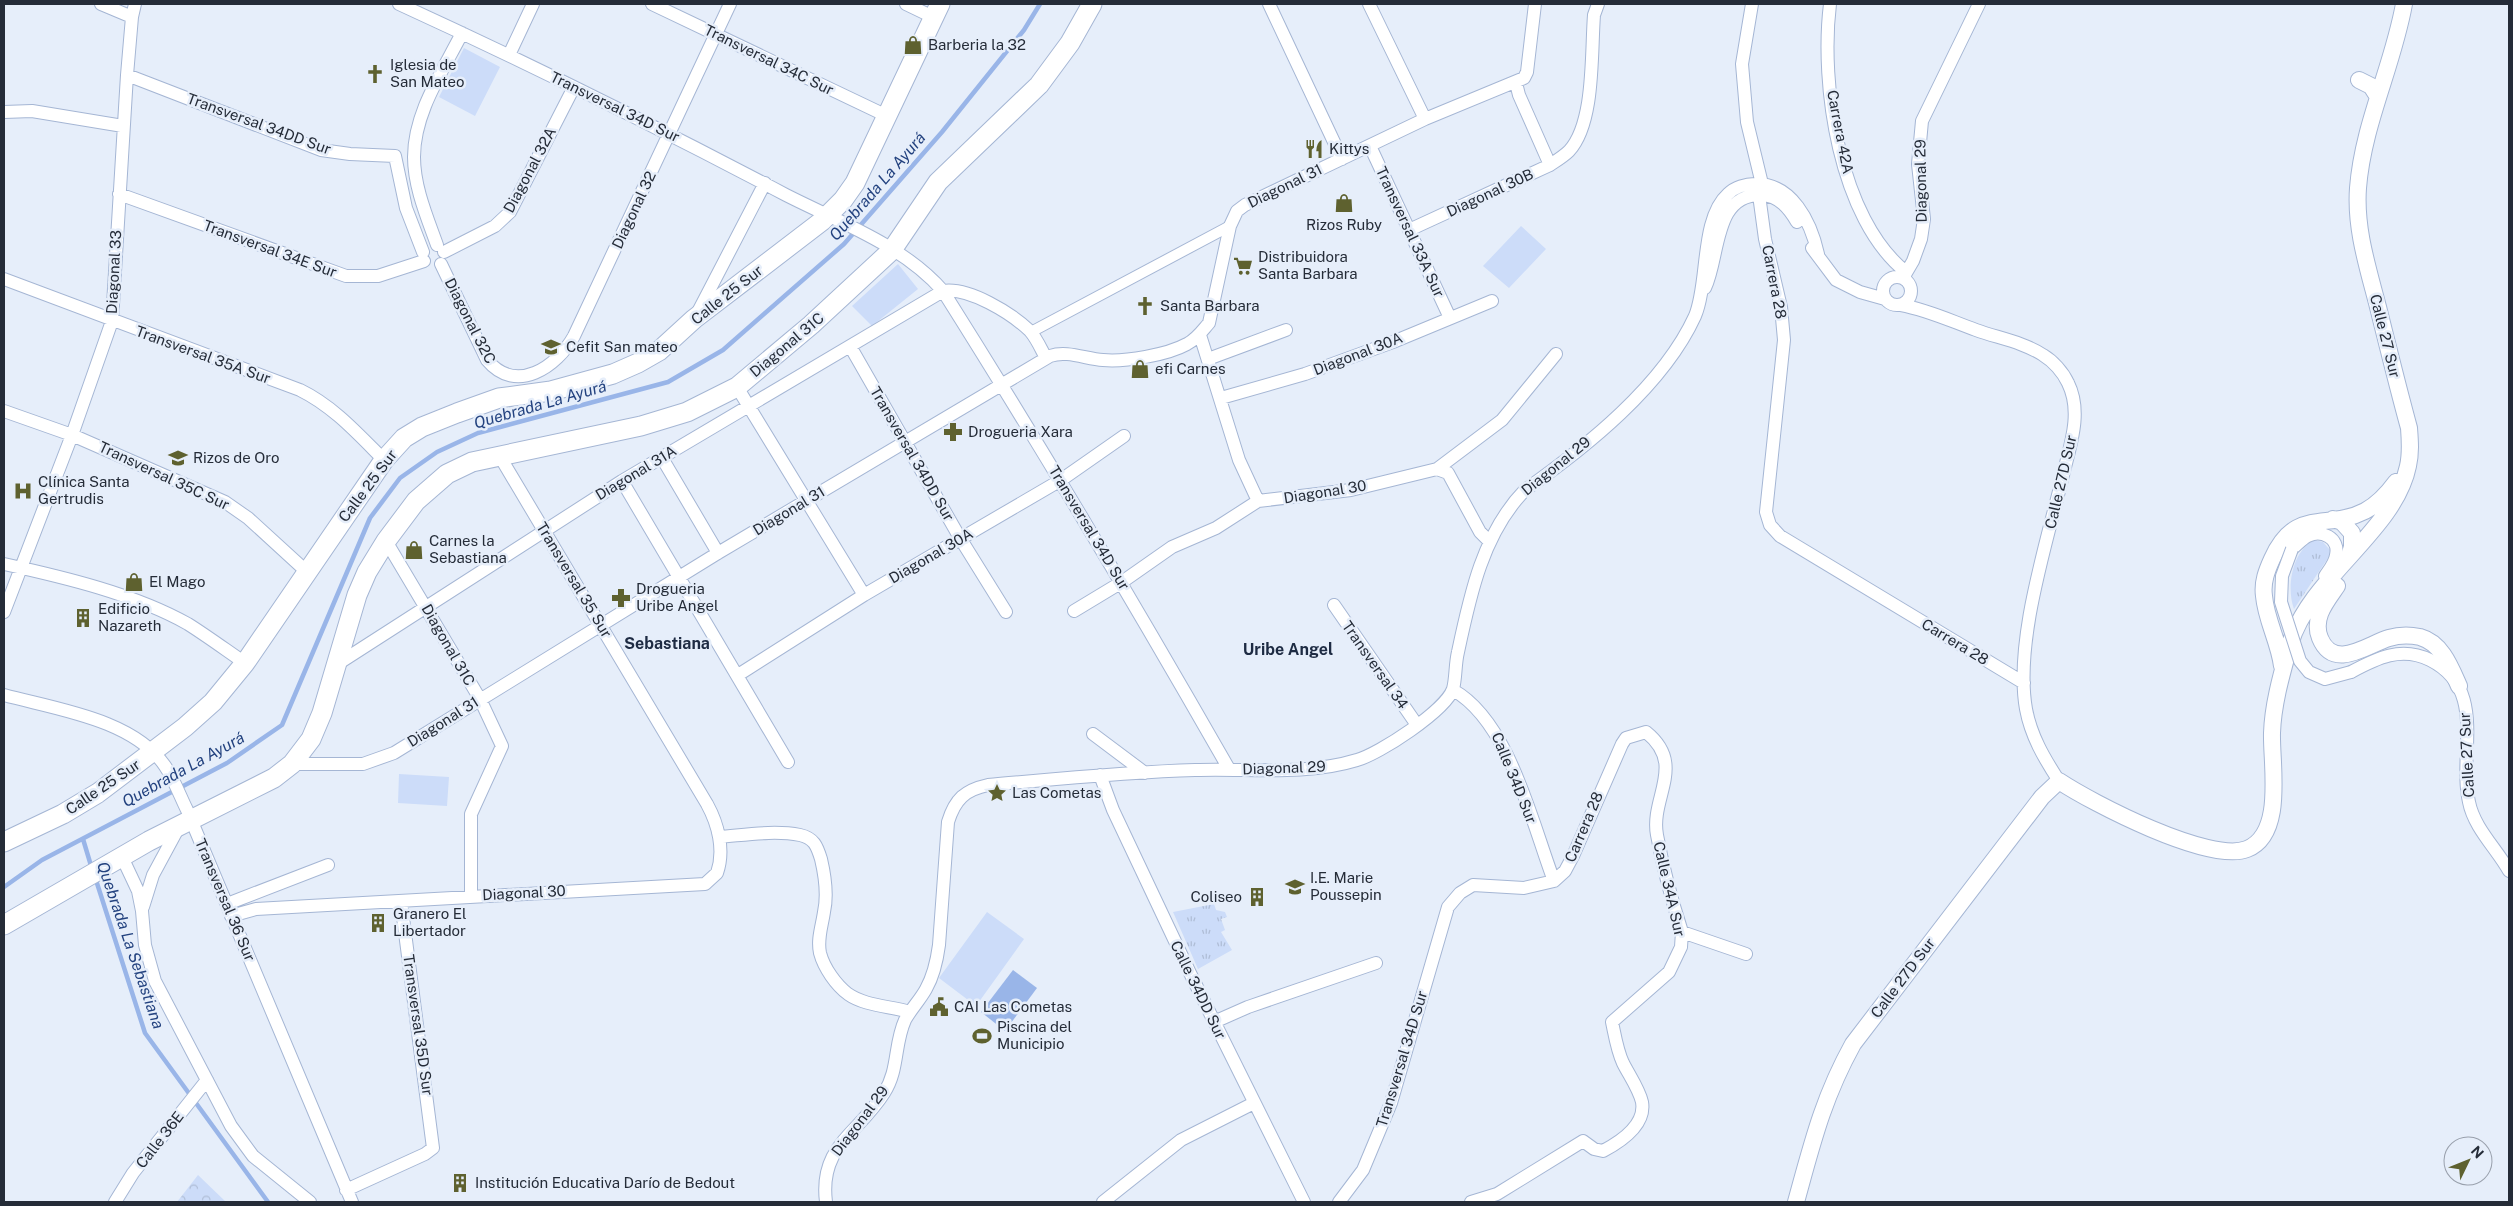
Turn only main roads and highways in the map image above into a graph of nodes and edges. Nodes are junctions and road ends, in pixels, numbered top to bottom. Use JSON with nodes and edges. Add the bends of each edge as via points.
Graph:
{"nodes":[{"id":1,"x":1092,"y":4,"type":"edge"},
{"id":2,"x":936,"y":10,"type":"edge"},
{"id":3,"x":4,"y":842,"type":"edge"},
{"id":4,"x":4,"y":925,"type":"edge"}],
"edges":[{"from":1,"to":4,"type":"main road","name":"Diagonal 31C","via":[[1039,85],[938,182],[892,250],[811,326],[737,386],[687,412],[641,426],[499,455],[472,462],[447,474],[416,501],[367,572],[357,595],[322,713],[311,739],[292,764],[274,778],[100,868]]},
{"from":2,"to":3,"type":"main road","name":"Calle 25 Sur","via":[[855,183],[828,216],[694,319],[659,351],[638,363],[613,374],[560,389],[499,398],[422,427],[404,438],[384,460],[245,662],[212,702],[154,752],[98,793]]}]}
